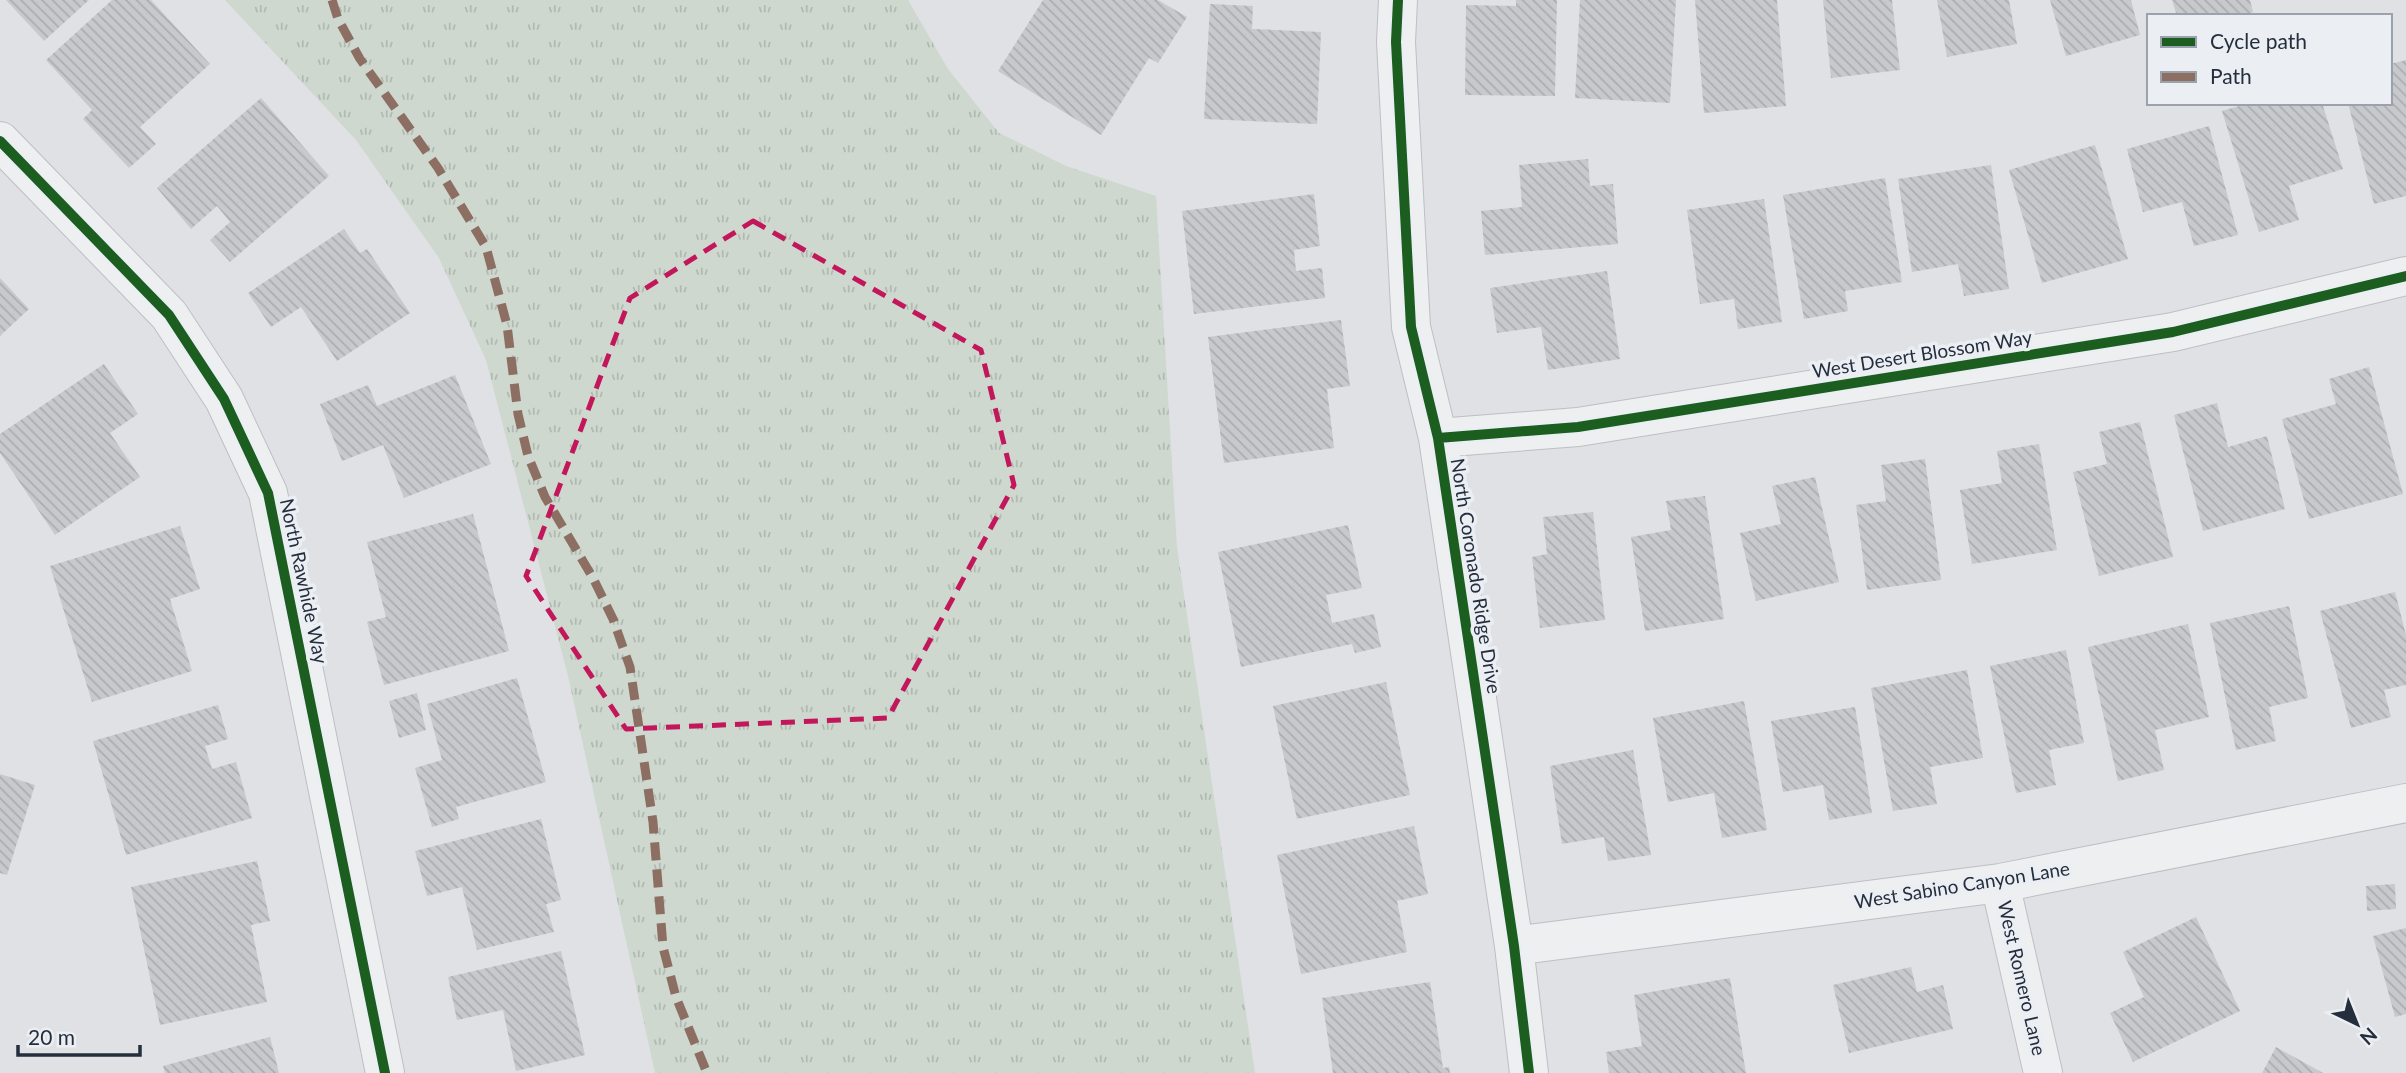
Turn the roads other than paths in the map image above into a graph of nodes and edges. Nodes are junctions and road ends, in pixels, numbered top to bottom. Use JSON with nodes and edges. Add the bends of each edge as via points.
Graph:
{"nodes":[{"id":1,"x":1398,"y":0,"type":"edge"},
{"id":2,"x":0,"y":141,"type":"edge"},
{"id":3,"x":2406,"y":276,"type":"edge"},
{"id":4,"x":1438,"y":438,"type":"junction"},
{"id":5,"x":2406,"y":803,"type":"edge"},
{"id":6,"x":2000,"y":883,"type":"junction"},
{"id":7,"x":1514,"y":946,"type":"junction"},
{"id":8,"x":385,"y":1073,"type":"edge"},
{"id":9,"x":1530,"y":1073,"type":"edge"},
{"id":10,"x":2043,"y":1073,"type":"edge"}],
"edges":[{"from":1,"to":4,"type":"street","name":"North Coronado Ridge Drive","via":[[1396,42],[1411,327]]},
{"from":2,"to":8,"type":"street","name":"North Rawhide Way","via":[[169,315],[224,399],[268,493]]},
{"from":3,"to":4,"type":"street","name":"West Desert Blossom Way","via":[[2173,332],[1578,427]]},
{"from":4,"to":7,"type":"street","name":"North Coronado Ridge Drive"},
{"from":5,"to":6,"type":"street","name":"West Sabino Canyon Lane"},
{"from":6,"to":7,"type":"street","name":"West Sabino Canyon Lane"},
{"from":6,"to":10,"type":"street","name":"West Romero Lane"},
{"from":7,"to":9,"type":"street","name":"North Coronado Ridge Drive"}]}
